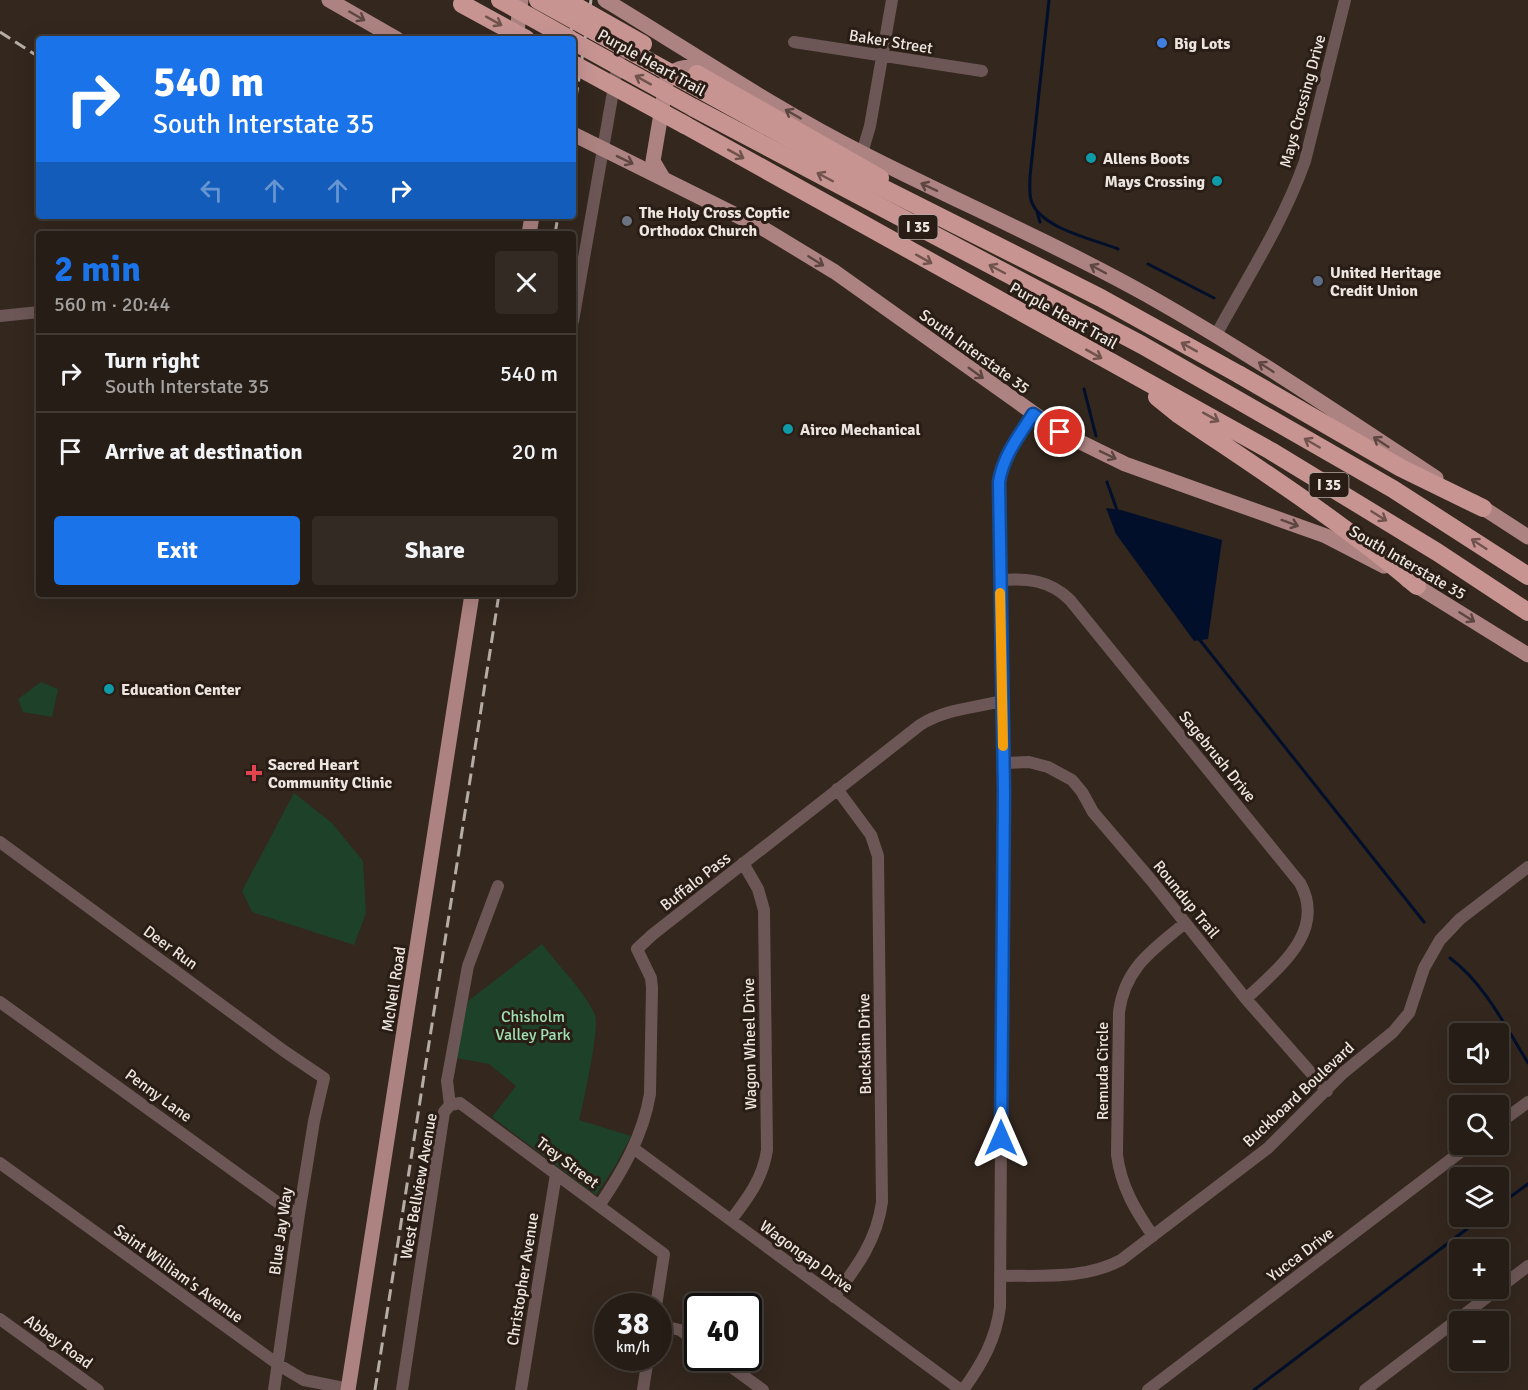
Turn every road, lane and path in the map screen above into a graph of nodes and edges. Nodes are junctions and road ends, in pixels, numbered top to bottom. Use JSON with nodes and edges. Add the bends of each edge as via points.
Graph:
{"nodes":[{"id":1,"x":329,"y":0,"type":"edge"},
{"id":2,"x":500,"y":0,"type":"edge"},
{"id":3,"x":521,"y":0,"type":"edge"},
{"id":4,"x":538,"y":0,"type":"edge"},
{"id":5,"x":552,"y":0,"type":"edge"},
{"id":6,"x":567,"y":0,"type":"edge"},
{"id":7,"x":605,"y":0,"type":"edge"},
{"id":8,"x":892,"y":0,"type":"edge"},
{"id":9,"x":1345,"y":0,"type":"edge"},
{"id":10,"x":459,"y":2,"type":"edge"},
{"id":11,"x":628,"y":7,"type":"edge"},
{"id":12,"x":393,"y":36,"type":"edge"},
{"id":13,"x":516,"y":36,"type":"edge"},
{"id":14,"x":521,"y":36,"type":"edge"},
{"id":15,"x":548,"y":36,"type":"edge"},
{"id":16,"x":564,"y":36,"type":"edge"},
{"id":17,"x":565,"y":36,"type":"edge"},
{"id":18,"x":794,"y":42,"type":"dead end"},
{"id":19,"x":576,"y":43,"type":"edge"},
{"id":20,"x":882,"y":56,"type":"junction"},
{"id":21,"x":576,"y":66,"type":"edge"},
{"id":22,"x":718,"y":71,"type":"junction"},
{"id":23,"x":982,"y":71,"type":"dead end"},
{"id":24,"x":576,"y":136,"type":"edge"},
{"id":25,"x":603,"y":149,"type":"junction"},
{"id":26,"x":862,"y":153,"type":"junction"},
{"id":27,"x":663,"y":178,"type":"junction"},
{"id":28,"x":576,"y":304,"type":"edge"},
{"id":29,"x":36,"y":312,"type":"edge"},
{"id":30,"x":0,"y":316,"type":"edge"},
{"id":31,"x":1216,"y":335,"type":"junction"},
{"id":32,"x":1142,"y":345,"type":"junction"},
{"id":33,"x":1122,"y":370,"type":"junction"},
{"id":34,"x":1033,"y":414,"type":"junction"},
{"id":35,"x":1483,"y":508,"type":"junction"},
{"id":36,"x":1528,"y":537,"type":"edge"},
{"id":37,"x":1528,"y":576,"type":"edge"},
{"id":38,"x":1000,"y":580,"type":"junction"},
{"id":39,"x":1417,"y":586,"type":"junction"},
{"id":40,"x":472,"y":597,"type":"edge"},
{"id":41,"x":1528,"y":612,"type":"edge"},
{"id":42,"x":1528,"y":655,"type":"edge"},
{"id":43,"x":1002,"y":701,"type":"junction"},
{"id":44,"x":1003,"y":763,"type":"junction"},
{"id":45,"x":837,"y":789,"type":"junction"},
{"id":46,"x":0,"y":842,"type":"edge"},
{"id":47,"x":743,"y":863,"type":"junction"},
{"id":48,"x":1528,"y":867,"type":"edge"},
{"id":49,"x":498,"y":886,"type":"dead end"},
{"id":50,"x":1185,"y":923,"type":"junction"},
{"id":51,"x":1246,"y":999,"type":"junction"},
{"id":52,"x":0,"y":1002,"type":"edge"},
{"id":53,"x":324,"y":1078,"type":"joint"},
{"id":54,"x":1327,"y":1091,"type":"junction"},
{"id":55,"x":1528,"y":1102,"type":"edge"},
{"id":56,"x":450,"y":1105,"type":"junction"},
{"id":57,"x":1509,"y":1116,"type":"edge"},
{"id":58,"x":633,"y":1148,"type":"junction"},
{"id":59,"x":1458,"y":1155,"type":"edge"},
{"id":60,"x":0,"y":1163,"type":"edge"},
{"id":61,"x":556,"y":1174,"type":"junction"},
{"id":62,"x":599,"y":1206,"type":"junction"},
{"id":63,"x":299,"y":1214,"type":"junction"},
{"id":64,"x":731,"y":1220,"type":"junction"},
{"id":65,"x":1153,"y":1236,"type":"junction"},
{"id":66,"x":1528,"y":1266,"type":"edge"},
{"id":67,"x":1000,"y":1276,"type":"junction"},
{"id":68,"x":658,"y":1293,"type":"edge"},
{"id":69,"x":834,"y":1297,"type":"junction"},
{"id":70,"x":1478,"y":1311,"type":"edge"},
{"id":71,"x":0,"y":1319,"type":"edge"},
{"id":72,"x":1449,"y":1332,"type":"edge"},
{"id":73,"x":279,"y":1365,"type":"junction"},
{"id":74,"x":646,"y":1371,"type":"edge"},
{"id":75,"x":737,"y":1371,"type":"edge"},
{"id":76,"x":98,"y":1390,"type":"edge"},
{"id":77,"x":274,"y":1390,"type":"edge"},
{"id":78,"x":349,"y":1390,"type":"edge"},
{"id":79,"x":402,"y":1390,"type":"edge"},
{"id":80,"x":521,"y":1390,"type":"edge"},
{"id":81,"x":643,"y":1390,"type":"edge"},
{"id":82,"x":763,"y":1390,"type":"edge"},
{"id":83,"x":962,"y":1390,"type":"edge"},
{"id":84,"x":1148,"y":1390,"type":"edge"},
{"id":85,"x":1365,"y":1390,"type":"edge"}],
"edges":[{"from":1,"to":12,"type":"main road","one_way":true},
{"from":2,"to":16,"type":"highway","name":"Purple Heart Trail","number":"I 35","bridge":true},
{"from":3,"to":13,"type":"main road"},
{"from":35,"to":4,"type":"highway","one_way":true,"bridge":true,"via":[[1401,468],[1101,298],[839,166]]},
{"from":5,"to":15,"type":"main road"},
{"from":6,"to":17,"type":"main road"},
{"from":6,"to":32,"type":"highway","bridge":true,"via":[[938,210]]},
{"from":7,"to":11,"type":"main road"},
{"from":8,"to":20,"type":"street"},
{"from":9,"to":31,"type":"street","name":"Mays Crossing Drive","via":[[1297,183]]},
{"from":10,"to":14,"type":"highway","one_way":true,"bridge":true},
{"from":11,"to":22,"type":"main road"},
{"from":11,"to":25,"type":"street"},
{"from":18,"to":20,"type":"street","name":"Baker Street"},
{"from":32,"to":19,"type":"highway","name":"Purple Heart Trail","number":"I 35","one_way":true,"bridge":true},
{"from":20,"to":23,"type":"street","name":"Baker Street"},
{"from":20,"to":26,"type":"street"},
{"from":21,"to":33,"type":"highway","name":"Purple Heart Trail","number":"I 35","one_way":true,"bridge":true},
{"from":26,"to":22,"type":"main road","one_way":true},
{"from":22,"to":27,"type":"main road","via":[[679,67],[667,78],[653,161]]},
{"from":24,"to":25,"type":"main road","name":"South Interstate 35"},
{"from":25,"to":27,"type":"main road","name":"South Interstate 35","one_way":true},
{"from":25,"to":28,"type":"street"},
{"from":31,"to":26,"type":"main road","one_way":true,"via":[[1071,254]]},
{"from":27,"to":34,"type":"main road","name":"South Interstate 35","one_way":true,"via":[[764,229],[835,272]]},
{"from":29,"to":30,"type":"street"},
{"from":35,"to":31,"type":"main road","one_way":true},
{"from":37,"to":32,"type":"highway","name":"Purple Heart Trail","number":"I 35","one_way":true,"via":[[1393,489]]},
{"from":33,"to":39,"type":"highway","via":[[1178,414],[1343,527]]},
{"from":33,"to":41,"type":"highway","name":"Purple Heart Trail","number":"I 35","one_way":true,"via":[[1335,489]]},
{"from":34,"to":38,"type":"street","via":[[1011,448],[1000,475]]},
{"from":34,"to":39,"type":"main road","name":"South Interstate 35","one_way":true,"via":[[1125,464],[1326,537]]},
{"from":35,"to":36,"type":"main road"},
{"from":38,"to":43,"type":"street"},
{"from":38,"to":51,"type":"street","name":"Sagebrush Drive","via":[[1043,582],[1070,600],[1300,883],[1308,908],[1303,937]]},
{"from":39,"to":42,"type":"main road","name":"South Interstate 35","one_way":true},
{"from":40,"to":78,"type":"main road","name":"McNeil Road"},
{"from":43,"to":44,"type":"street"},
{"from":43,"to":45,"type":"street","name":"Buffalo Pass","via":[[951,711],[926,721]]},
{"from":44,"to":50,"type":"street","name":"Roundup Trail","via":[[1029,762],[1072,780],[1093,812]]},
{"from":44,"to":67,"type":"street"},
{"from":45,"to":47,"type":"street","name":"Buffalo Pass"},
{"from":45,"to":69,"type":"street","name":"Buckskin Drive","via":[[871,835],[878,856],[882,1202],[878,1226],[865,1255]]},
{"from":46,"to":53,"type":"street","name":"Deer Run"},
{"from":47,"to":58,"type":"street","name":"Buffalo Pass","via":[[638,949],[651,978],[650,1095]]},
{"from":47,"to":64,"type":"street","name":"Wagon Wheel Drive","via":[[758,889],[764,910],[767,1150],[752,1193]]},
{"from":48,"to":54,"type":"street","name":"Buckboard Boulevard","via":[[1449,929],[1431,954],[1402,1023]]},
{"from":49,"to":56,"type":"street","name":"West Bellview Avenue","via":[[468,966],[447,1081]]},
{"from":50,"to":51,"type":"street","name":"Roundup Trail"},
{"from":50,"to":65,"type":"street","name":"Remuda Circle","via":[[1133,971],[1123,990],[1119,1012],[1119,1170],[1126,1193]]},
{"from":51,"to":54,"type":"street","name":"Roundup Trail"},
{"from":52,"to":63,"type":"street","name":"Penny Lane"},
{"from":53,"to":63,"type":"street","name":"Blue Jay Way"},
{"from":54,"to":65,"type":"street","name":"Buckboard Boulevard","via":[[1268,1148]]},
{"from":55,"to":57,"type":"street"},
{"from":56,"to":61,"type":"street","name":"Trey Street","via":[[460,1103]]},
{"from":56,"to":79,"type":"street","name":"West Bellview Avenue","via":[[444,1112]]},
{"from":58,"to":62,"type":"street","name":"Buffalo Pass"},
{"from":58,"to":64,"type":"street","name":"Wagongap Drive"},
{"from":59,"to":84,"type":"street","name":"Yucca Drive"},
{"from":60,"to":73,"type":"street","name":"Saint William's Avenue"},
{"from":61,"to":62,"type":"street","name":"Trey Street"},
{"from":61,"to":80,"type":"street","name":"Christopher Avenue"},
{"from":62,"to":68,"type":"street","name":"Trey Street","via":[[664,1254]]},
{"from":63,"to":73,"type":"street","name":"Blue Jay Way"},
{"from":64,"to":69,"type":"street","name":"Wagongap Drive"},
{"from":65,"to":67,"type":"street","name":"Buckboard Boulevard","via":[[1121,1260],[1097,1270]]},
{"from":66,"to":70,"type":"street"},
{"from":67,"to":83,"type":"street","via":[[1000,1308],[994,1336],[975,1374]]},
{"from":69,"to":83,"type":"street","name":"Wagongap Drive"},
{"from":71,"to":76,"type":"street","name":"Abbey Road"},
{"from":72,"to":85,"type":"street"},
{"from":73,"to":77,"type":"street","name":"Blue Jay Way"},
{"from":73,"to":78,"type":"street","name":"Saint William's Avenue","via":[[304,1380]]},
{"from":74,"to":81,"type":"street"},
{"from":75,"to":82,"type":"street"}]}
